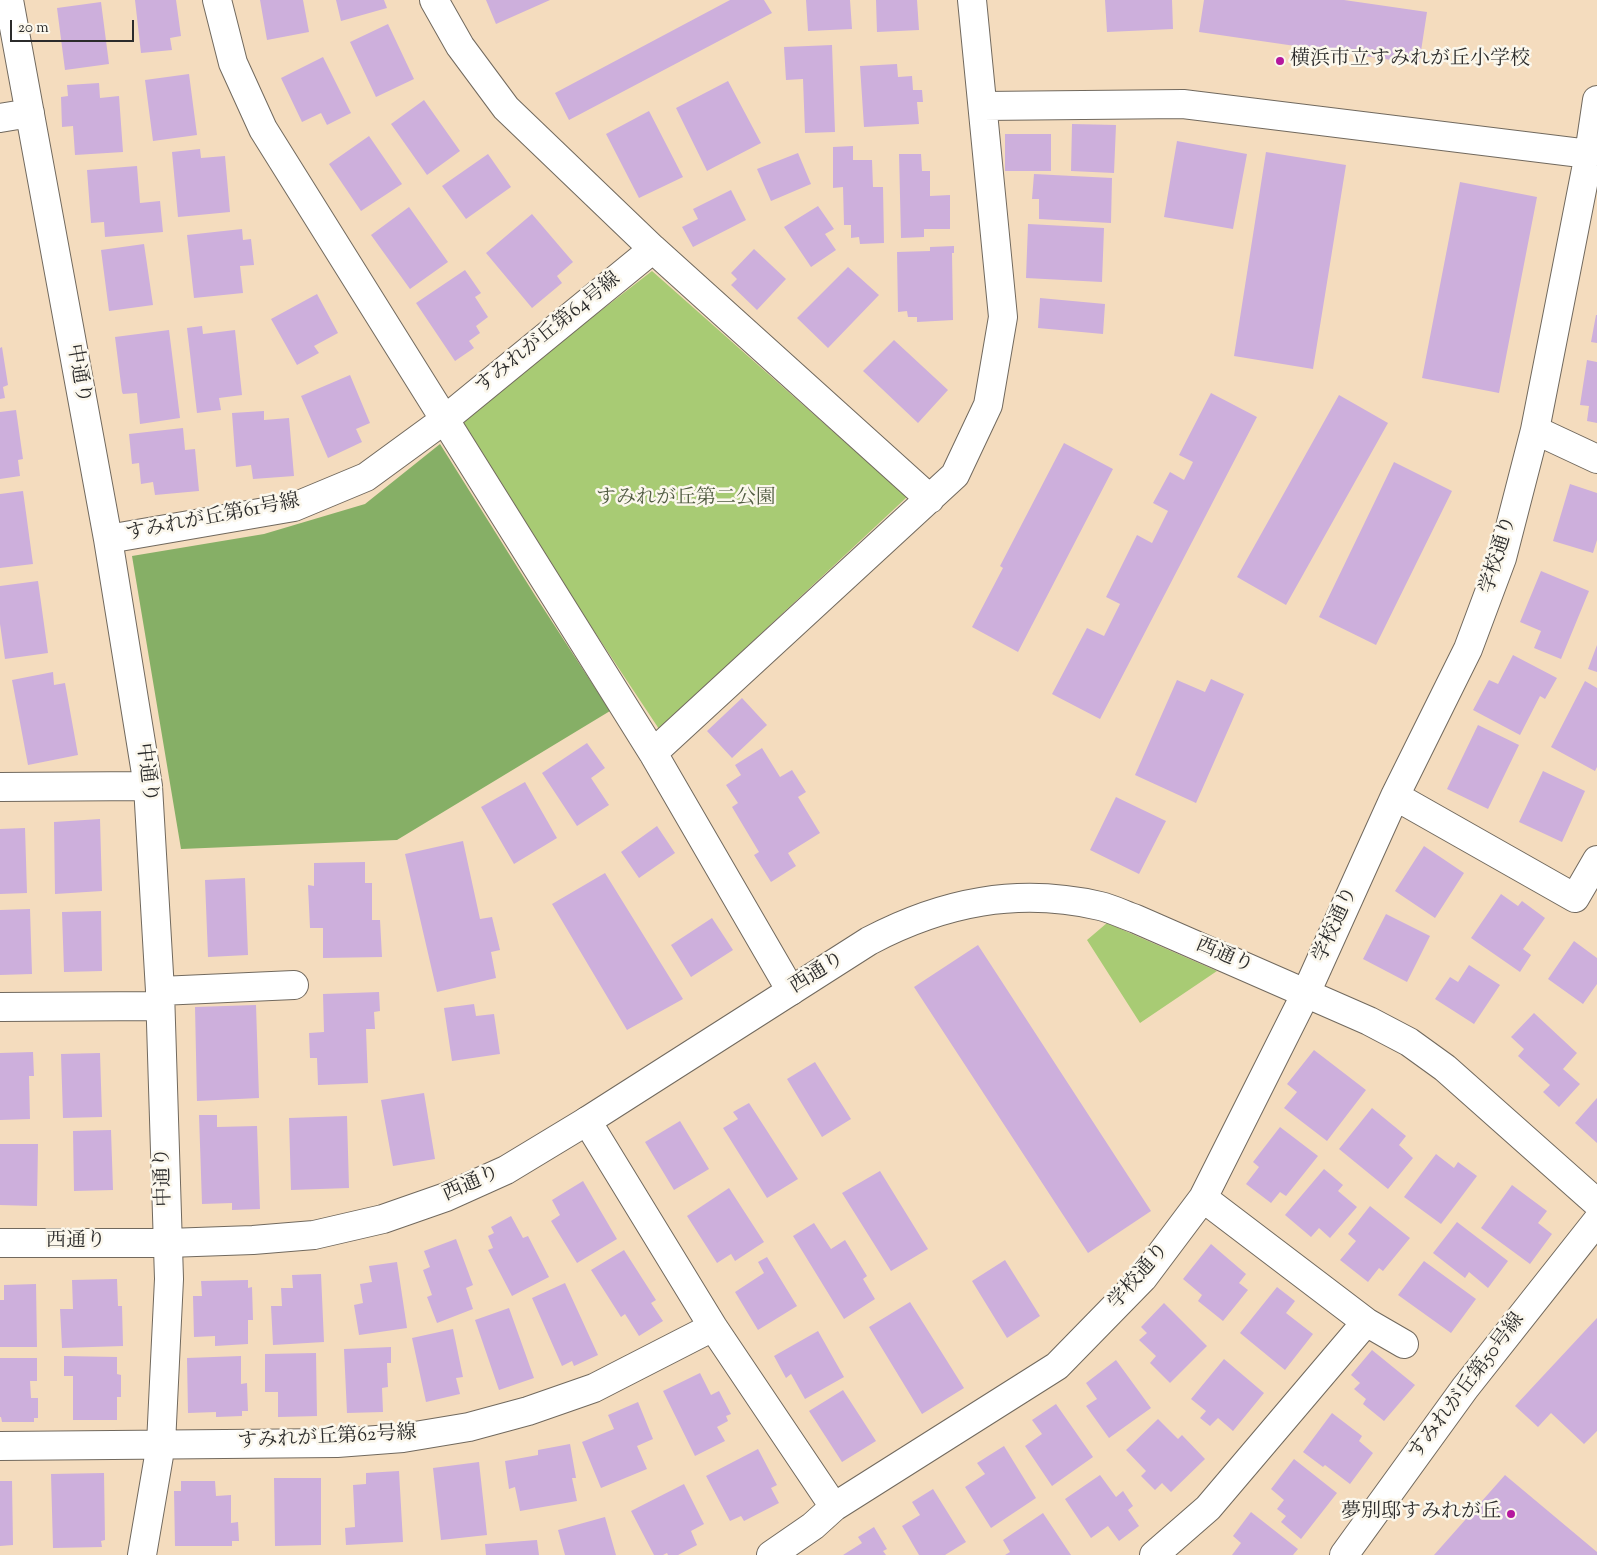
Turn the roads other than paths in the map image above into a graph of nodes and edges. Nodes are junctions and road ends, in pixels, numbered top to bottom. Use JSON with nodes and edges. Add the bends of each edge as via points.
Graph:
{"nodes":[{"id":1,"x":9,"y":0,"type":"edge"},
{"id":2,"x":217,"y":0,"type":"edge"},
{"id":3,"x":434,"y":0,"type":"edge"},
{"id":4,"x":972,"y":0,"type":"edge"},
{"id":5,"x":1597,"y":100,"type":"edge"},
{"id":6,"x":983,"y":106,"type":"junction"},
{"id":7,"x":30,"y":113,"type":"junction"},
{"id":8,"x":0,"y":118,"type":"edge"},
{"id":9,"x":1589,"y":154,"type":"junction"},
{"id":10,"x":653,"y":249,"type":"junction"},
{"id":11,"x":444,"y":420,"type":"junction"},
{"id":12,"x":1535,"y":430,"type":"junction"},
{"id":13,"x":1597,"y":459,"type":"edge"},
{"id":14,"x":930,"y":499,"type":"junction"},
{"id":15,"x":108,"y":539,"type":"junction"},
{"id":16,"x":653,"y":753,"type":"junction"},
{"id":17,"x":148,"y":786,"type":"junction"},
{"id":18,"x":0,"y":787,"type":"edge"},
{"id":19,"x":1395,"y":796,"type":"junction"},
{"id":20,"x":1597,"y":860,"type":"edge"},
{"id":21,"x":294,"y":985,"type":"dead end"},
{"id":22,"x":791,"y":991,"type":"junction"},
{"id":23,"x":1306,"y":992,"type":"junction"},
{"id":24,"x":160,"y":999,"type":"junction"},
{"id":25,"x":0,"y":1007,"type":"edge"},
{"id":26,"x":588,"y":1121,"type":"junction"},
{"id":27,"x":1203,"y":1198,"type":"junction"},
{"id":28,"x":1597,"y":1203,"type":"edge"},
{"id":29,"x":1597,"y":1221,"type":"edge"},
{"id":30,"x":0,"y":1243,"type":"edge"},
{"id":31,"x":168,"y":1243,"type":"junction"},
{"id":32,"x":1366,"y":1322,"type":"junction"},
{"id":33,"x":713,"y":1327,"type":"junction"},
{"id":34,"x":1404,"y":1344,"type":"dead end"},
{"id":35,"x":161,"y":1444,"type":"junction"},
{"id":36,"x":0,"y":1446,"type":"edge"},
{"id":37,"x":834,"y":1507,"type":"junction"},
{"id":38,"x":142,"y":1555,"type":"edge"},
{"id":39,"x":771,"y":1555,"type":"edge"},
{"id":40,"x":1154,"y":1555,"type":"edge"},
{"id":41,"x":1344,"y":1555,"type":"edge"}],
"edges":[{"from":1,"to":7,"type":"street","name":"中通り"},
{"from":2,"to":11,"type":"street","via":[[233,63],[262,129]]},
{"from":3,"to":10,"type":"street","via":[[460,46],[506,108]]},
{"from":4,"to":6,"type":"street"},
{"from":5,"to":9,"type":"street","name":"学校通り"},
{"from":6,"to":9,"type":"street","via":[[1183,104]]},
{"from":6,"to":14,"type":"street","via":[[1003,317],[988,405],[955,475]]},
{"from":7,"to":8,"type":"street"},
{"from":7,"to":15,"type":"street","name":"中通り"},
{"from":9,"to":12,"type":"street","name":"学校通り"},
{"from":10,"to":11,"type":"street","name":"すみれが丘第64号線"},
{"from":10,"to":14,"type":"street"},
{"from":11,"to":15,"type":"street","name":"すみれが丘第61号線","via":[[366,477],[294,507]]},
{"from":11,"to":16,"type":"street"},
{"from":12,"to":13,"type":"street"},
{"from":12,"to":19,"type":"street","name":"学校通り","via":[[1502,558],[1468,649]]},
{"from":14,"to":16,"type":"street"},
{"from":15,"to":17,"type":"street","name":"中通り"},
{"from":16,"to":22,"type":"street"},
{"from":17,"to":18,"type":"street"},
{"from":17,"to":24,"type":"street","name":"中通り"},
{"from":19,"to":20,"type":"street","via":[[1575,898]]},
{"from":19,"to":23,"type":"street","name":"学校通り"},
{"from":21,"to":24,"type":"street"},
{"from":22,"to":23,"type":"street","name":"西通り","via":[[869,941],[899,926],[965,904],[999,898],[1034,897],[1103,907]]},
{"from":22,"to":26,"type":"street","name":"西通り"},
{"from":23,"to":27,"type":"street","name":"学校通り"},
{"from":23,"to":28,"type":"street","name":"西通り","via":[[1409,1042],[1446,1068]]},
{"from":24,"to":25,"type":"street"},
{"from":24,"to":31,"type":"street","name":"中通り"},
{"from":26,"to":31,"type":"street","name":"西通り","via":[[506,1170],[446,1197],[383,1219],[314,1234]]},
{"from":26,"to":33,"type":"street"},
{"from":27,"to":32,"type":"street"},
{"from":27,"to":37,"type":"street","name":"学校通り","via":[[1143,1278],[1057,1366]]},
{"from":29,"to":41,"type":"street","name":"すみれが丘第50号線","via":[[1465,1388]]},
{"from":30,"to":31,"type":"street","name":"西通り"},
{"from":31,"to":35,"type":"street","name":"中通り"},
{"from":32,"to":34,"type":"street"},
{"from":32,"to":40,"type":"street","via":[[1208,1508]]},
{"from":33,"to":35,"type":"street","name":"すみれが丘第62号線","via":[[594,1388],[469,1427],[403,1438],[337,1443]]},
{"from":33,"to":37,"type":"street"},
{"from":35,"to":36,"type":"street","name":"すみれが丘第62号線"},
{"from":35,"to":38,"type":"street","name":"中通り"},
{"from":37,"to":39,"type":"street","name":"学校通り"}]}
